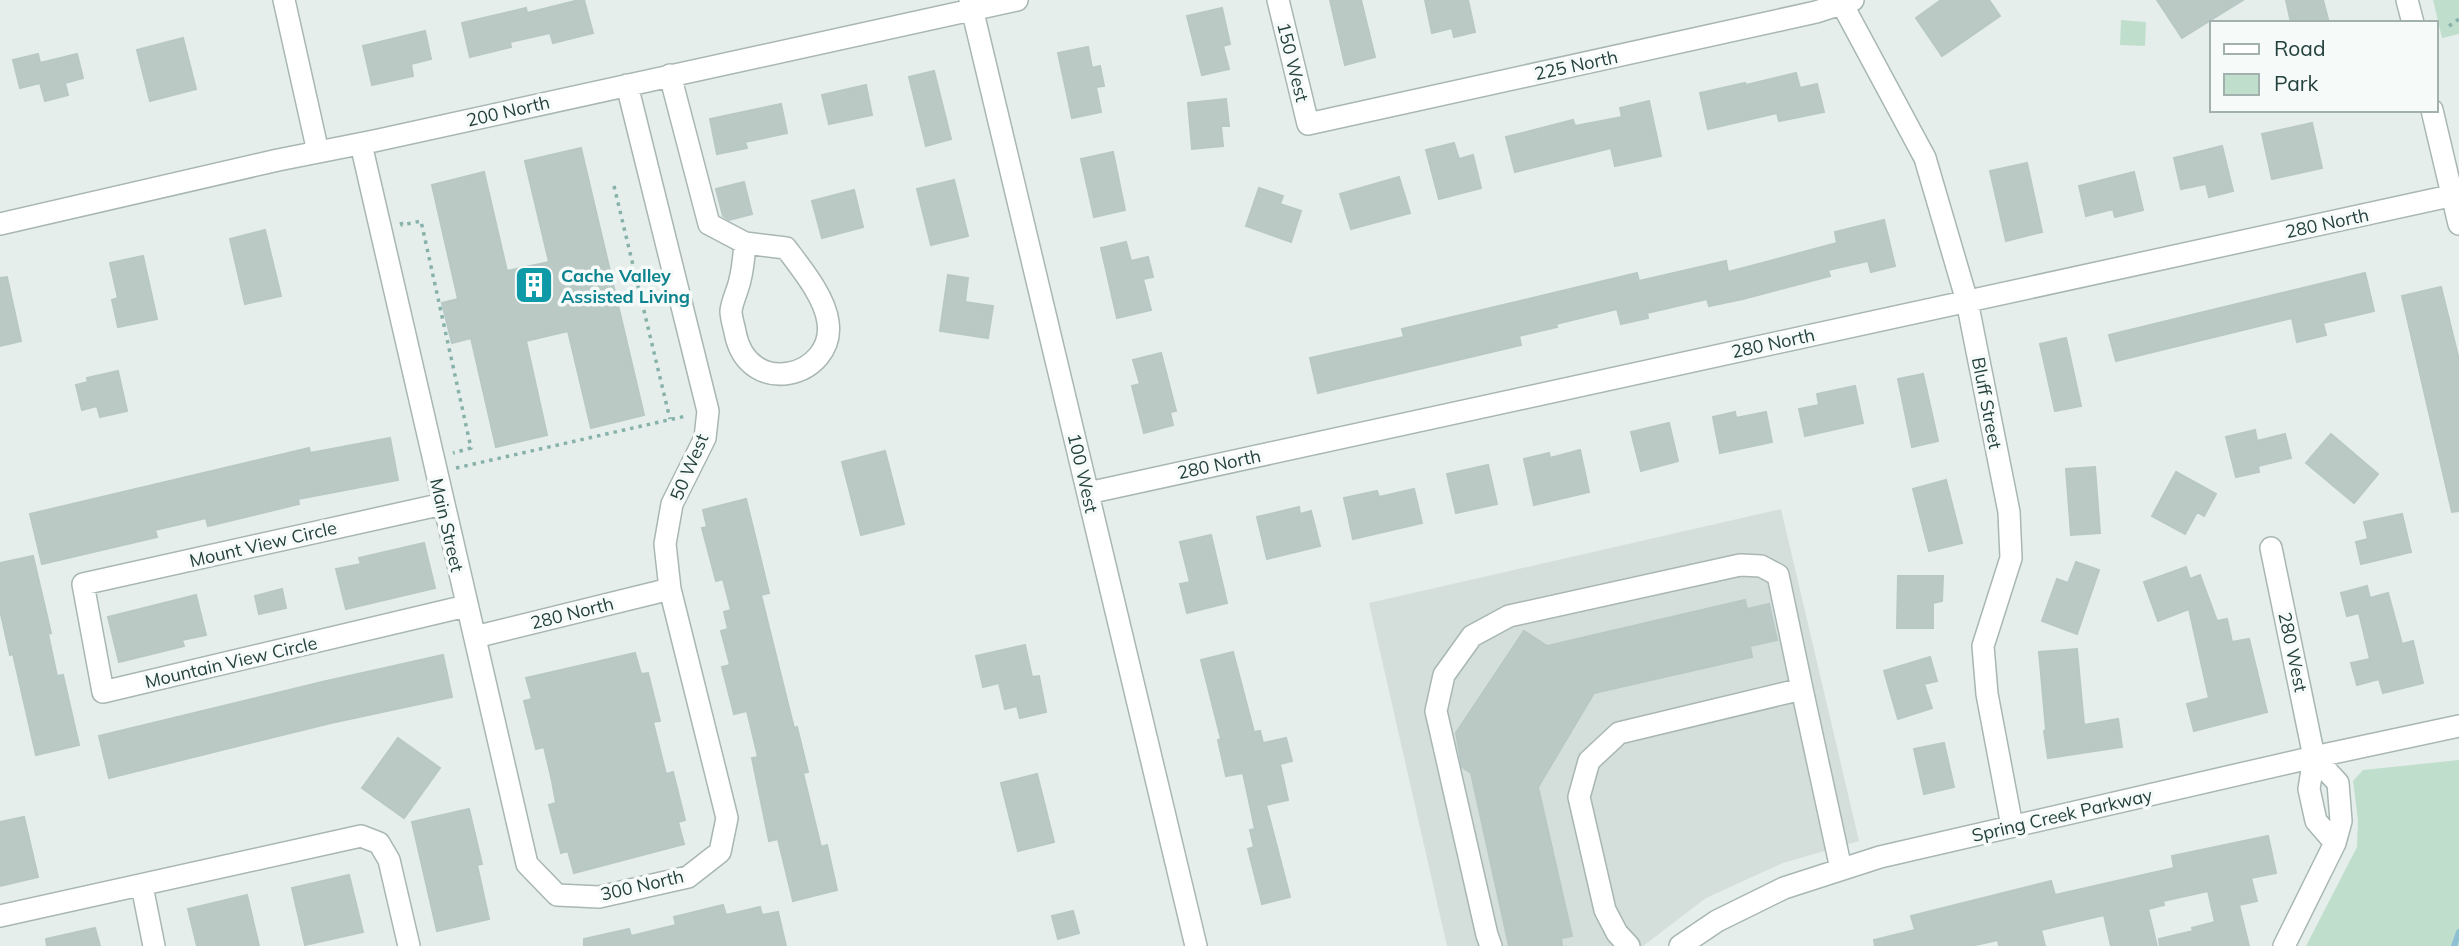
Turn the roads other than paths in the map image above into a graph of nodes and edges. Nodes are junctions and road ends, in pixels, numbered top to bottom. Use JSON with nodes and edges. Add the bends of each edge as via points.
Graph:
{"nodes":[{"id":1,"x":284,"y":0,"type":"edge"},
{"id":2,"x":1017,"y":0,"type":"edge"},
{"id":3,"x":1278,"y":0,"type":"edge"},
{"id":4,"x":2407,"y":0,"type":"edge"},
{"id":5,"x":1845,"y":1,"type":"edge"},
{"id":6,"x":971,"y":5,"type":"edge"},
{"id":7,"x":2412,"y":21,"type":"edge"},
{"id":8,"x":670,"y":75,"type":"junction"},
{"id":9,"x":626,"y":85,"type":"junction"},
{"id":10,"x":2433,"y":112,"type":"edge"},
{"id":11,"x":1308,"y":124,"type":"joint"},
{"id":12,"x":361,"y":144,"type":"junction"},
{"id":13,"x":318,"y":152,"type":"junction"},
{"id":14,"x":2455,"y":195,"type":"edge"},
{"id":15,"x":2459,"y":224,"type":"edge"},
{"id":16,"x":0,"y":225,"type":"edge"},
{"id":17,"x":746,"y":243,"type":"junction"},
{"id":18,"x":1967,"y":302,"type":"junction"},
{"id":19,"x":1088,"y":493,"type":"junction"},
{"id":20,"x":443,"y":504,"type":"junction"},
{"id":21,"x":2270,"y":548,"type":"dead end"},
{"id":22,"x":83,"y":584,"type":"joint"},
{"id":23,"x":670,"y":589,"type":"junction"},
{"id":24,"x":466,"y":606,"type":"junction"},
{"id":25,"x":475,"y":637,"type":"junction"},
{"id":26,"x":1802,"y":689,"type":"junction"},
{"id":27,"x":2459,"y":726,"type":"edge"},
{"id":28,"x":2314,"y":757,"type":"junction"},
{"id":29,"x":2012,"y":826,"type":"junction"},
{"id":30,"x":2335,"y":842,"type":"junction"},
{"id":31,"x":720,"y":852,"type":"joint"},
{"id":32,"x":1842,"y":869,"type":"junction"},
{"id":33,"x":142,"y":886,"type":"junction"},
{"id":34,"x":556,"y":895,"type":"joint"},
{"id":35,"x":0,"y":916,"type":"edge"},
{"id":36,"x":155,"y":946,"type":"edge"},
{"id":37,"x":409,"y":946,"type":"edge"},
{"id":38,"x":1196,"y":946,"type":"edge"},
{"id":39,"x":1491,"y":946,"type":"edge"},
{"id":40,"x":1629,"y":946,"type":"edge"},
{"id":41,"x":1680,"y":946,"type":"edge"},
{"id":42,"x":2284,"y":946,"type":"edge"}],
"edges":[{"from":1,"to":13,"type":"street"},
{"from":2,"to":6,"type":"street","name":"200 North"},
{"from":3,"to":11,"type":"street","name":"150 West"},
{"from":4,"to":7,"type":"street"},
{"from":5,"to":11,"type":"street","name":"225 North","via":[[1816,12]]},
{"from":5,"to":18,"type":"street","name":"Bluff Street","via":[[1925,158]]},
{"from":6,"to":8,"type":"street","name":"200 North"},
{"from":6,"to":19,"type":"street","name":"100 West"},
{"from":8,"to":9,"type":"street","name":"200 North"},
{"from":8,"to":17,"type":"street","via":[[709,224]]},
{"from":9,"to":12,"type":"street","name":"200 North"},
{"from":9,"to":23,"type":"street","name":"50 West","via":[[708,411],[705,438],[672,504],[666,544]]},
{"from":10,"to":14,"type":"street"},
{"from":12,"to":13,"type":"street","name":"200 North"},
{"from":12,"to":20,"type":"street","name":"Main Street"},
{"from":13,"to":16,"type":"street","name":"200 North"},
{"from":14,"to":15,"type":"street"},
{"from":14,"to":18,"type":"street","name":"280 North"},
{"from":17,"to":17,"type":"street","via":[[786,248],[810,280],[828,319],[829,341],[817,359],[793,373],[768,375],[748,363],[737,342],[731,312]]},
{"from":18,"to":19,"type":"street","name":"280 North"},
{"from":18,"to":29,"type":"street","name":"Bluff Street","via":[[2010,512],[2011,558],[1983,646],[1987,694]]},
{"from":19,"to":38,"type":"street","name":"100 West"},
{"from":20,"to":22,"type":"street","name":"Mount View Circle"},
{"from":20,"to":24,"type":"street","name":"Main Street"},
{"from":21,"to":28,"type":"street","name":"280 West"},
{"from":22,"to":24,"type":"street","name":"Mountain View Circle","via":[[103,692]]},
{"from":23,"to":25,"type":"street","name":"280 North"},
{"from":23,"to":31,"type":"street","name":"50 West","via":[[727,818]]},
{"from":24,"to":25,"type":"street","name":"Main Street"},
{"from":25,"to":34,"type":"street","name":"Main Street","via":[[527,864]]},
{"from":26,"to":32,"type":"street"},
{"from":26,"to":39,"type":"street","via":[[1779,575],[1761,566],[1740,565],[1508,615],[1472,636],[1444,675],[1436,710]]},
{"from":26,"to":40,"type":"street","via":[[1619,733],[1590,761],[1579,797],[1605,909]]},
{"from":27,"to":28,"type":"street","name":"Spring Creek Parkway"},
{"from":28,"to":29,"type":"street","name":"Spring Creek Parkway"},
{"from":28,"to":30,"type":"street","via":[[2309,789],[2316,821]]},
{"from":28,"to":30,"type":"street","via":[[2338,783],[2341,793]]},
{"from":29,"to":32,"type":"street","name":"Spring Creek Parkway"},
{"from":30,"to":42,"type":"street"},
{"from":31,"to":34,"type":"street","name":"300 North","via":[[688,877],[599,897]]},
{"from":32,"to":41,"type":"street","name":"Spring Creek Parkway","via":[[1784,888],[1717,921]]},
{"from":33,"to":35,"type":"street"},
{"from":33,"to":36,"type":"street"},
{"from":33,"to":37,"type":"street","via":[[361,836],[379,844],[389,860]]}]}
